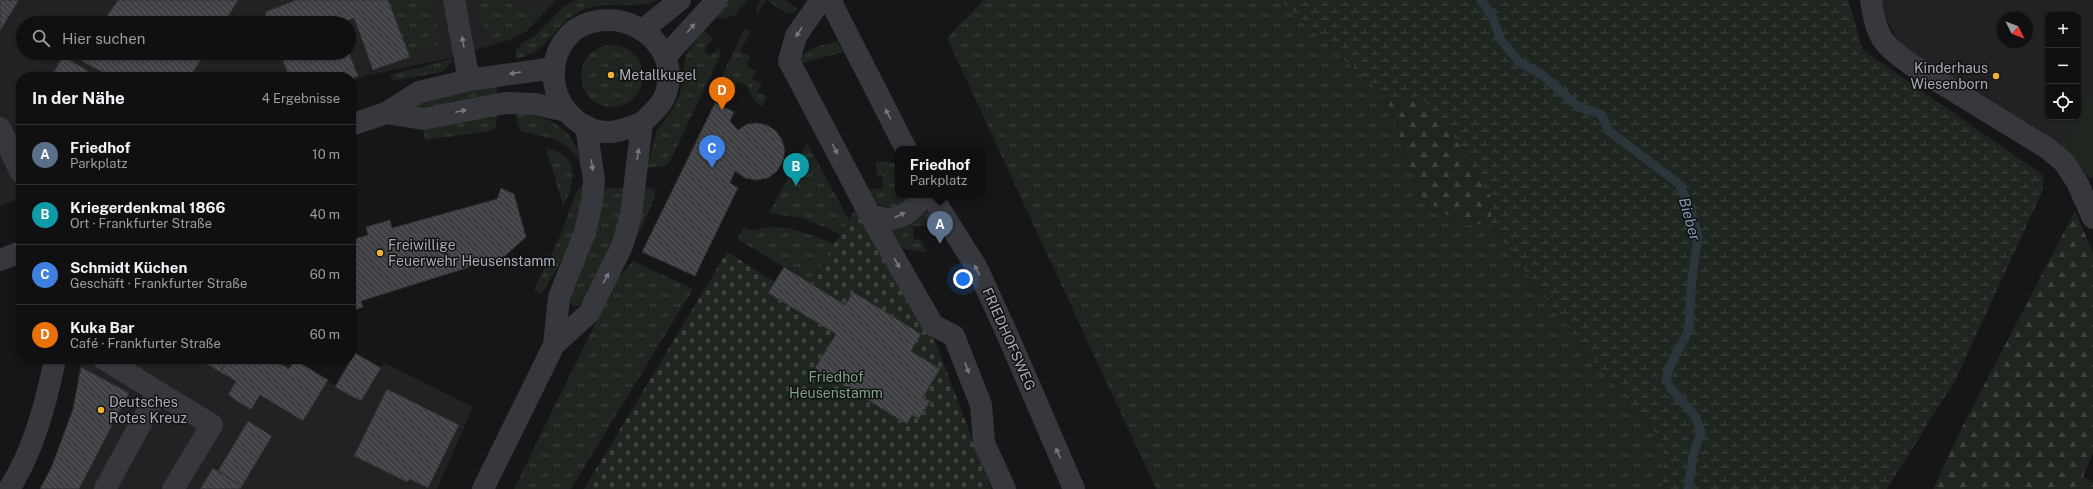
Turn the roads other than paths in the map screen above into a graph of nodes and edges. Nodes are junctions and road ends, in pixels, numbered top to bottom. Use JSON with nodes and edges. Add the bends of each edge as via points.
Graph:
{"nodes":[{"id":1,"x":454,"y":0,"type":"edge"},
{"id":2,"x":680,"y":0,"type":"edge"},
{"id":3,"x":717,"y":0,"type":"edge"},
{"id":4,"x":821,"y":0,"type":"edge"},
{"id":5,"x":832,"y":0,"type":"edge"},
{"id":6,"x":1871,"y":0,"type":"edge"},
{"id":7,"x":645,"y":28,"type":"junction"},
{"id":8,"x":666,"y":56,"type":"junction"},
{"id":9,"x":554,"y":68,"type":"junction"},
{"id":10,"x":469,"y":80,"type":"junction"},
{"id":11,"x":566,"y":111,"type":"junction"},
{"id":12,"x":386,"y":113,"type":"junction"},
{"id":13,"x":356,"y":123,"type":"edge"},
{"id":14,"x":642,"y":123,"type":"junction"},
{"id":15,"x":586,"y":126,"type":"junction"},
{"id":16,"x":0,"y":128,"type":"edge"},
{"id":17,"x":904,"y":146,"type":"edge"},
{"id":18,"x":16,"y":162,"type":"edge"},
{"id":19,"x":920,"y":198,"type":"edge"},
{"id":20,"x":933,"y":198,"type":"edge"},
{"id":21,"x":870,"y":215,"type":"junction"},
{"id":22,"x":2093,"y":218,"type":"edge"},
{"id":23,"x":16,"y":254,"type":"edge"},
{"id":24,"x":0,"y":260,"type":"edge"},
{"id":25,"x":554,"y":345,"type":"junction"},
{"id":26,"x":54,"y":364,"type":"edge"},
{"id":27,"x":112,"y":364,"type":"edge"},
{"id":28,"x":158,"y":392,"type":"junction"},
{"id":29,"x":1071,"y":487,"type":"edge"},
{"id":30,"x":9,"y":489,"type":"edge"},
{"id":31,"x":105,"y":489,"type":"edge"},
{"id":32,"x":173,"y":489,"type":"edge"},
{"id":33,"x":483,"y":489,"type":"edge"},
{"id":34,"x":1005,"y":489,"type":"edge"}],
"edges":[{"from":10,"to":1,"type":"street","one_way":true},
{"from":2,"to":7,"type":"street"},
{"from":8,"to":3,"type":"street","one_way":true},
{"from":4,"to":21,"type":"street","one_way":true,"via":[[796,36],[789,61]]},
{"from":17,"to":5,"type":"street","one_way":true},
{"from":6,"to":22,"type":"street","via":[[1876,29],[1889,48],[1910,64],[2047,148],[2064,162],[2077,182]]},
{"from":7,"to":8,"type":"street","via":[[660,43]]},
{"from":7,"to":9,"type":"street","via":[[632,20],[618,17],[592,20],[579,26],[564,40],[557,53]]},
{"from":8,"to":14,"type":"street","via":[[668,83],[664,98]]},
{"from":9,"to":10,"type":"street","one_way":true},
{"from":9,"to":11,"type":"street","via":[[554,84],[558,98]]},
{"from":10,"to":12,"type":"street","via":[[419,92]]},
{"from":12,"to":11,"type":"street","one_way":true,"via":[[423,119],[505,103],[534,104]]},
{"from":11,"to":15,"type":"street"},
{"from":12,"to":13,"type":"street"},
{"from":14,"to":15,"type":"street","via":[[624,131],[609,132]]},
{"from":25,"to":14,"type":"street","one_way":true,"via":[[589,313],[622,246],[631,215]]},
{"from":15,"to":25,"type":"street","one_way":true,"via":[[594,180],[592,201],[586,232],[559,297]]},
{"from":16,"to":18,"type":"street"},
{"from":21,"to":19,"type":"street","one_way":true,"via":[[888,219],[900,217],[916,205]]},
{"from":29,"to":20,"type":"street","name":"FRIEDHOFSWEG","one_way":true,"via":[[977,268]]},
{"from":21,"to":34,"type":"street","one_way":true,"via":[[933,325],[954,336],[981,405],[984,443]]},
{"from":23,"to":24,"type":"street"},
{"from":25,"to":33,"type":"street"},
{"from":26,"to":30,"type":"street","via":[[46,401],[32,442]]},
{"from":27,"to":28,"type":"street"},
{"from":28,"to":31,"type":"street"},
{"from":28,"to":32,"type":"street","via":[[212,425]]}]}
